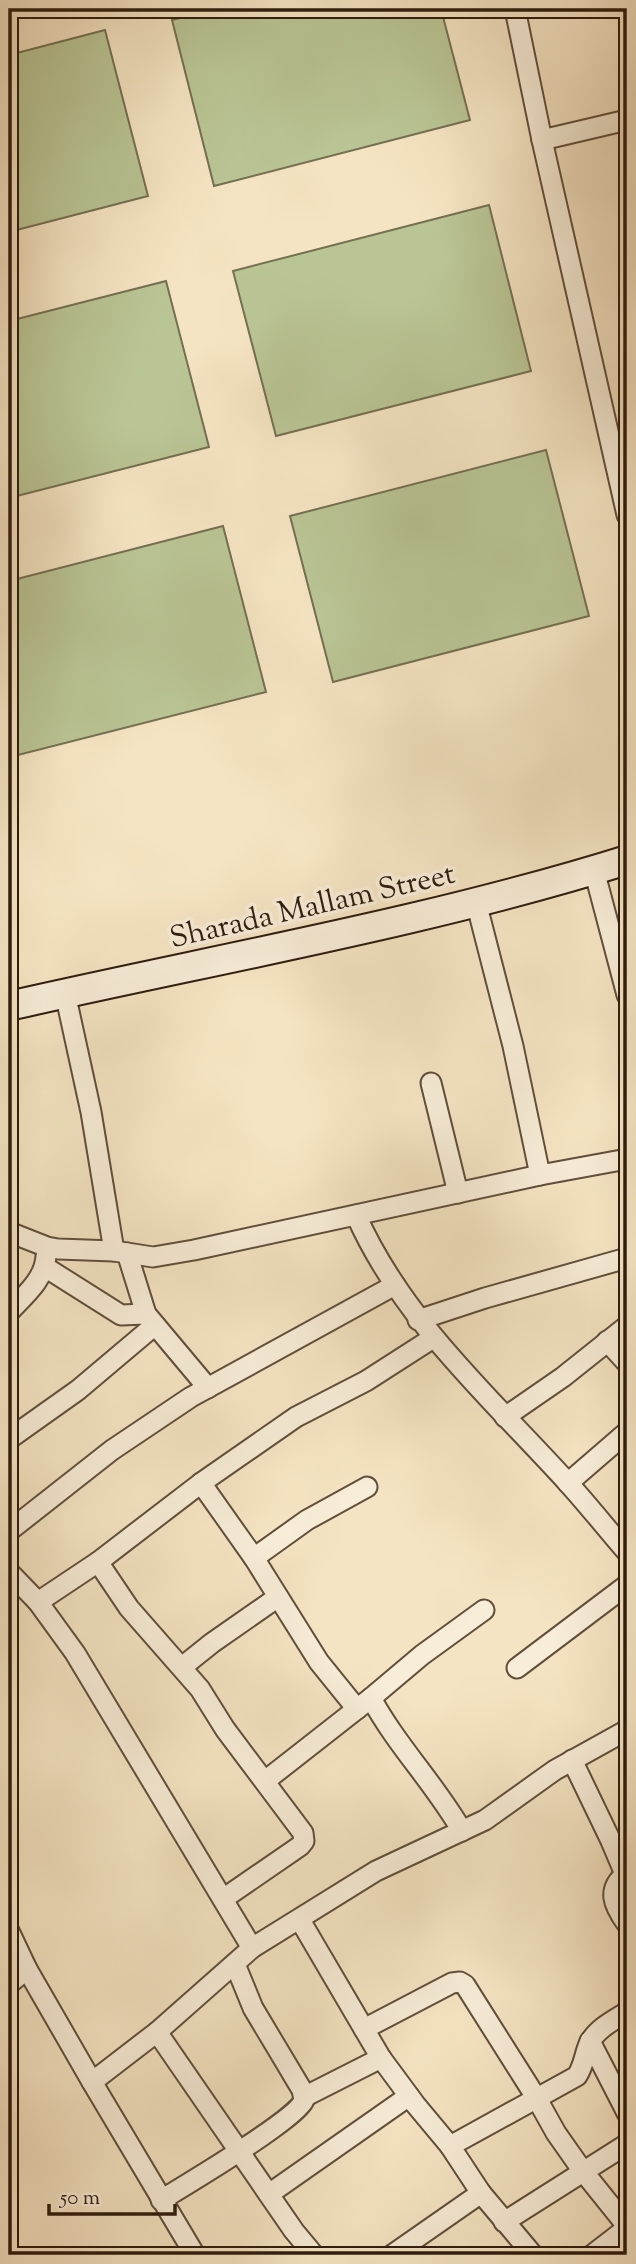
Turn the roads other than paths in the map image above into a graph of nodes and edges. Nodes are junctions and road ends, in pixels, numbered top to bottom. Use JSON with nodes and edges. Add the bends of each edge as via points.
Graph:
{"nodes":[{"id":1,"x":515,"y":9,"type":"edge"},
{"id":2,"x":627,"y":120,"type":"edge"},
{"id":3,"x":542,"y":140,"type":"junction"},
{"id":4,"x":627,"y":515,"type":"edge"},
{"id":5,"x":627,"y":845,"type":"edge"},
{"id":6,"x":627,"y":860,"type":"edge"},
{"id":7,"x":594,"y":870,"type":"junction"},
{"id":8,"x":476,"y":902,"type":"junction"},
{"id":9,"x":9,"y":990,"type":"edge"},
{"id":10,"x":65,"y":993,"type":"junction"},
{"id":11,"x":627,"y":995,"type":"edge"},
{"id":12,"x":9,"y":1006,"type":"edge"},
{"id":13,"x":431,"y":1083,"type":"dead end"},
{"id":14,"x":627,"y":1159,"type":"edge"},
{"id":15,"x":540,"y":1175,"type":"junction"},
{"id":16,"x":458,"y":1193,"type":"junction"},
{"id":17,"x":356,"y":1215,"type":"junction"},
{"id":18,"x":9,"y":1232,"type":"edge"},
{"id":19,"x":47,"y":1247,"type":"junction"},
{"id":20,"x":120,"y":1252,"type":"junction"},
{"id":21,"x":627,"y":1258,"type":"edge"},
{"id":22,"x":45,"y":1267,"type":"junction"},
{"id":23,"x":395,"y":1285,"type":"junction"},
{"id":24,"x":9,"y":1312,"type":"edge"},
{"id":25,"x":151,"y":1320,"type":"junction"},
{"id":26,"x":418,"y":1320,"type":"junction"},
{"id":27,"x":627,"y":1325,"type":"edge"},
{"id":28,"x":433,"y":1338,"type":"junction"},
{"id":29,"x":607,"y":1341,"type":"junction"},
{"id":30,"x":627,"y":1363,"type":"edge"},
{"id":31,"x":208,"y":1388,"type":"junction"},
{"id":32,"x":505,"y":1417,"type":"junction"},
{"id":33,"x":627,"y":1432,"type":"edge"},
{"id":34,"x":9,"y":1439,"type":"edge"},
{"id":35,"x":201,"y":1483,"type":"junction"},
{"id":36,"x":568,"y":1483,"type":"junction"},
{"id":37,"x":367,"y":1487,"type":"dead end"},
{"id":38,"x":9,"y":1531,"type":"edge"},
{"id":39,"x":627,"y":1552,"type":"edge"},
{"id":40,"x":254,"y":1558,"type":"junction"},
{"id":41,"x":98,"y":1562,"type":"junction"},
{"id":42,"x":9,"y":1572,"type":"edge"},
{"id":43,"x":627,"y":1585,"type":"edge"},
{"id":44,"x":278,"y":1597,"type":"junction"},
{"id":45,"x":38,"y":1602,"type":"junction"},
{"id":46,"x":484,"y":1610,"type":"dead end"},
{"id":47,"x":182,"y":1667,"type":"junction"},
{"id":48,"x":517,"y":1668,"type":"dead end"},
{"id":49,"x":364,"y":1704,"type":"junction"},
{"id":50,"x":627,"y":1730,"type":"edge"},
{"id":51,"x":572,"y":1760,"type":"junction"},
{"id":52,"x":265,"y":1781,"type":"junction"},
{"id":53,"x":462,"y":1831,"type":"junction"},
{"id":54,"x":626,"y":1874,"type":"edge"},
{"id":55,"x":223,"y":1899,"type":"junction"},
{"id":56,"x":300,"y":1920,"type":"junction"},
{"id":57,"x":627,"y":1923,"type":"edge"},
{"id":58,"x":9,"y":1931,"type":"edge"},
{"id":59,"x":253,"y":1948,"type":"junction"},
{"id":60,"x":235,"y":1964,"type":"junction"},
{"id":61,"x":27,"y":1969,"type":"junction"},
{"id":62,"x":9,"y":1984,"type":"edge"},
{"id":63,"x":627,"y":2012,"type":"edge"},
{"id":64,"x":364,"y":2029,"type":"junction"},
{"id":65,"x":157,"y":2032,"type":"junction"},
{"id":66,"x":590,"y":2041,"type":"junction"},
{"id":67,"x":381,"y":2057,"type":"junction"},
{"id":68,"x":92,"y":2082,"type":"junction"},
{"id":69,"x":409,"y":2096,"type":"junction"},
{"id":70,"x":304,"y":2097,"type":"junction"},
{"id":71,"x":537,"y":2099,"type":"junction"},
{"id":72,"x":627,"y":2113,"type":"edge"},
{"id":73,"x":627,"y":2144,"type":"edge"},
{"id":74,"x":450,"y":2146,"type":"junction"},
{"id":75,"x":240,"y":2150,"type":"junction"},
{"id":76,"x":582,"y":2170,"type":"junction"},
{"id":77,"x":481,"y":2193,"type":"junction"},
{"id":78,"x":269,"y":2194,"type":"junction"},
{"id":79,"x":161,"y":2200,"type":"junction"},
{"id":80,"x":504,"y":2221,"type":"junction"},
{"id":81,"x":627,"y":2227,"type":"edge"},
{"id":82,"x":303,"y":2252,"type":"edge"},
{"id":83,"x":195,"y":2255,"type":"edge"},
{"id":84,"x":392,"y":2255,"type":"edge"},
{"id":85,"x":533,"y":2255,"type":"edge"},
{"id":86,"x":592,"y":2255,"type":"edge"}],
"edges":[{"from":1,"to":3,"type":"street"},
{"from":2,"to":3,"type":"street"},
{"from":3,"to":4,"type":"street"},
{"from":5,"to":9,"type":"street","name":"Sharada Mallam Street","via":[[413,901]]},
{"from":6,"to":7,"type":"street","name":"Sharada Mallam Street"},
{"from":7,"to":8,"type":"street","name":"Sharada Mallam Street"},
{"from":7,"to":11,"type":"street"},
{"from":8,"to":10,"type":"street","name":"Sharada Mallam Street"},
{"from":8,"to":15,"type":"street"},
{"from":10,"to":12,"type":"street","name":"Sharada Mallam Street"},
{"from":10,"to":20,"type":"street"},
{"from":13,"to":16,"type":"street"},
{"from":14,"to":15,"type":"street"},
{"from":15,"to":16,"type":"street"},
{"from":16,"to":17,"type":"street"},
{"from":17,"to":20,"type":"street","via":[[153,1257]]},
{"from":17,"to":23,"type":"street"},
{"from":18,"to":19,"type":"street"},
{"from":19,"to":20,"type":"street"},
{"from":19,"to":22,"type":"street"},
{"from":20,"to":25,"type":"street"},
{"from":21,"to":26,"type":"street"},
{"from":22,"to":24,"type":"street"},
{"from":22,"to":25,"type":"street","via":[[121,1315]]},
{"from":23,"to":26,"type":"street"},
{"from":23,"to":31,"type":"street"},
{"from":25,"to":31,"type":"street"},
{"from":25,"to":34,"type":"street","via":[[78,1390]]},
{"from":26,"to":28,"type":"street"},
{"from":27,"to":29,"type":"street"},
{"from":28,"to":32,"type":"street"},
{"from":28,"to":35,"type":"street","via":[[366,1381],[296,1417]]},
{"from":29,"to":30,"type":"street"},
{"from":29,"to":32,"type":"street"},
{"from":31,"to":38,"type":"street","via":[[112,1450]]},
{"from":32,"to":36,"type":"street"},
{"from":33,"to":36,"type":"street"},
{"from":35,"to":40,"type":"street"},
{"from":35,"to":41,"type":"street"},
{"from":36,"to":39,"type":"street"},
{"from":37,"to":40,"type":"street","via":[[307,1520]]},
{"from":40,"to":44,"type":"street"},
{"from":41,"to":45,"type":"street"},
{"from":41,"to":47,"type":"street","via":[[129,1608]]},
{"from":42,"to":45,"type":"street"},
{"from":43,"to":48,"type":"street"},
{"from":44,"to":47,"type":"street"},
{"from":44,"to":49,"type":"street","via":[[319,1662]]},
{"from":45,"to":55,"type":"street","via":[[75,1653]]},
{"from":46,"to":49,"type":"street"},
{"from":47,"to":52,"type":"street"},
{"from":49,"to":52,"type":"street"},
{"from":49,"to":53,"type":"street","via":[[445,1802]]},
{"from":50,"to":51,"type":"street"},
{"from":51,"to":53,"type":"street"},
{"from":51,"to":54,"type":"street"},
{"from":52,"to":55,"type":"street","via":[[303,1833],[304,1841]]},
{"from":53,"to":56,"type":"street","via":[[376,1871]]},
{"from":54,"to":57,"type":"street","via":[[612,1895]]},
{"from":55,"to":59,"type":"street"},
{"from":56,"to":59,"type":"street"},
{"from":56,"to":64,"type":"street"},
{"from":58,"to":61,"type":"street"},
{"from":59,"to":60,"type":"street"},
{"from":60,"to":65,"type":"street"},
{"from":60,"to":70,"type":"street","via":[[253,2008]]},
{"from":61,"to":62,"type":"street"},
{"from":61,"to":68,"type":"street"},
{"from":63,"to":66,"type":"street"},
{"from":64,"to":67,"type":"street"},
{"from":64,"to":71,"type":"street","via":[[460,1982]]},
{"from":65,"to":68,"type":"street"},
{"from":65,"to":75,"type":"street"},
{"from":66,"to":71,"type":"street","via":[[577,2076]]},
{"from":66,"to":72,"type":"street"},
{"from":67,"to":69,"type":"street"},
{"from":67,"to":70,"type":"street"},
{"from":68,"to":79,"type":"street"},
{"from":69,"to":74,"type":"street"},
{"from":69,"to":78,"type":"street"},
{"from":70,"to":75,"type":"street","via":[[299,2110]]},
{"from":71,"to":74,"type":"street"},
{"from":71,"to":76,"type":"street"},
{"from":73,"to":76,"type":"street"},
{"from":74,"to":77,"type":"street"},
{"from":75,"to":78,"type":"street"},
{"from":75,"to":79,"type":"street"},
{"from":76,"to":80,"type":"street"},
{"from":76,"to":81,"type":"street"},
{"from":77,"to":80,"type":"street"},
{"from":77,"to":84,"type":"street"},
{"from":78,"to":82,"type":"street"},
{"from":79,"to":83,"type":"street"},
{"from":80,"to":85,"type":"street"},
{"from":81,"to":86,"type":"street"}]}
